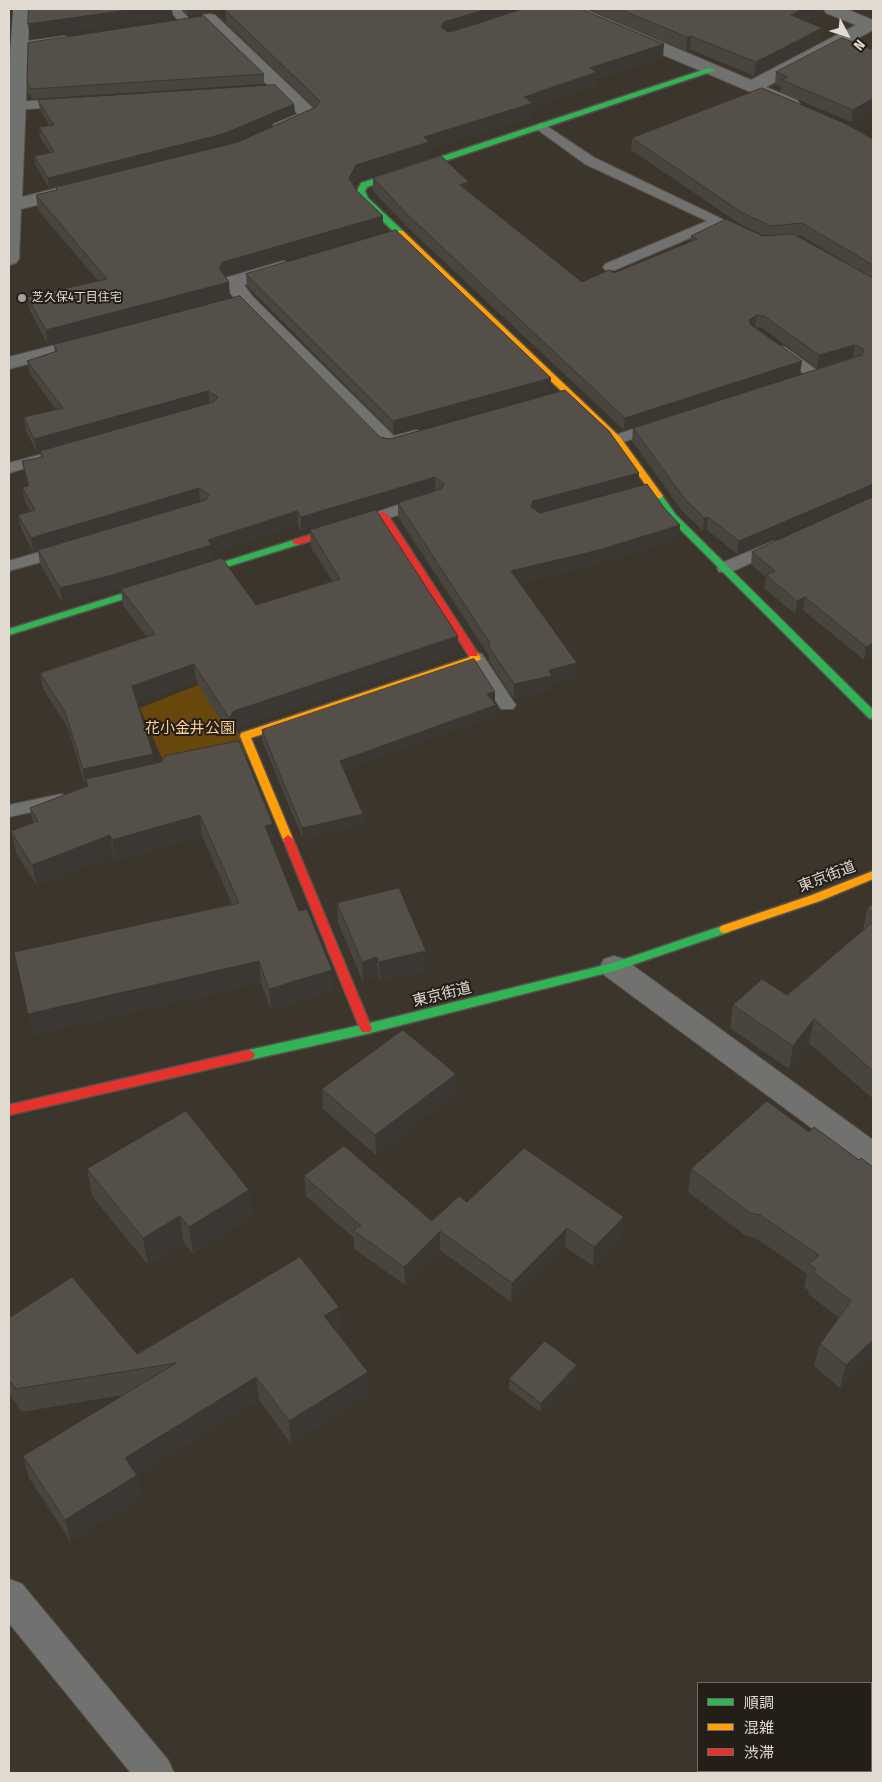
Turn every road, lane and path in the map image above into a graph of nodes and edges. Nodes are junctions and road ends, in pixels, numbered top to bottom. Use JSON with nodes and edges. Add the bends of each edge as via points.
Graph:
{"nodes":[{"id":1,"x":21,"y":9,"type":"edge"},
{"id":2,"x":174,"y":9,"type":"edge"},
{"id":3,"x":570,"y":9,"type":"edge"},
{"id":4,"x":832,"y":9,"type":"edge"},
{"id":5,"x":228,"y":16,"type":"edge"},
{"id":6,"x":209,"y":19,"type":"junction"},
{"id":7,"x":186,"y":22,"type":"junction"},
{"id":8,"x":166,"y":25,"type":"edge"},
{"id":9,"x":872,"y":25,"type":"edge"},
{"id":10,"x":78,"y":39,"type":"edge"},
{"id":11,"x":19,"y":47,"type":"junction"},
{"id":12,"x":712,"y":70,"type":"junction"},
{"id":13,"x":751,"y":87,"type":"junction"},
{"id":14,"x":280,"y":89,"type":"junction"},
{"id":15,"x":261,"y":90,"type":"edge"},
{"id":16,"x":75,"y":102,"type":"edge"},
{"id":17,"x":16,"y":106,"type":"junction"},
{"id":18,"x":804,"y":110,"type":"edge"},
{"id":19,"x":542,"y":127,"type":"junction"},
{"id":20,"x":266,"y":134,"type":"edge"},
{"id":21,"x":12,"y":144,"type":"edge"},
{"id":22,"x":89,"y":186,"type":"edge"},
{"id":23,"x":13,"y":205,"type":"junction"},
{"id":24,"x":718,"y":221,"type":"junction"},
{"id":25,"x":759,"y":240,"type":"edge"},
{"id":26,"x":9,"y":259,"type":"edge"},
{"id":27,"x":298,"y":263,"type":"edge"},
{"id":28,"x":610,"y":267,"type":"dead end"},
{"id":29,"x":113,"y":336,"type":"edge"},
{"id":30,"x":771,"y":344,"type":"edge"},
{"id":31,"x":9,"y":363,"type":"edge"},
{"id":32,"x":831,"y":370,"type":"edge"},
{"id":33,"x":816,"y":376,"type":"junction"},
{"id":34,"x":797,"y":382,"type":"edge"},
{"id":35,"x":674,"y":421,"type":"edge"},
{"id":36,"x":437,"y":431,"type":"edge"},
{"id":37,"x":617,"y":440,"type":"junction"},
{"id":38,"x":57,"y":454,"type":"edge"},
{"id":39,"x":9,"y":468,"type":"edge"},
{"id":40,"x":653,"y":490,"type":"junction"},
{"id":41,"x":634,"y":495,"type":"edge"},
{"id":42,"x":434,"y":498,"type":"edge"},
{"id":43,"x":383,"y":515,"type":"junction"},
{"id":44,"x":786,"y":540,"type":"edge"},
{"id":45,"x":82,"y":544,"type":"edge"},
{"id":46,"x":9,"y":566,"type":"edge"},
{"id":47,"x":725,"y":568,"type":"junction"},
{"id":48,"x":9,"y":632,"type":"edge"},
{"id":49,"x":476,"y":658,"type":"junction"},
{"id":50,"x":508,"y":705,"type":"dead end"},
{"id":51,"x":873,"y":716,"type":"edge"},
{"id":52,"x":73,"y":797,"type":"edge"},
{"id":53,"x":9,"y":811,"type":"edge"},
{"id":54,"x":873,"y":875,"type":"edge"},
{"id":55,"x":614,"y":967,"type":"junction"},
{"id":56,"x":366,"y":1029,"type":"junction"},
{"id":57,"x":9,"y":1110,"type":"edge"},
{"id":58,"x":873,"y":1156,"type":"edge"},
{"id":59,"x":9,"y":1596,"type":"edge"},
{"id":60,"x":155,"y":1773,"type":"edge"}],
"edges":[{"from":1,"to":11,"type":"street"},
{"from":2,"to":7,"type":"lane"},
{"from":3,"to":12,"type":"street"},
{"from":4,"to":9,"type":"street"},
{"from":5,"to":6,"type":"street"},
{"from":6,"to":7,"type":"street"},
{"from":6,"to":14,"type":"street"},
{"from":7,"to":8,"type":"street"},
{"from":9,"to":13,"type":"street"},
{"from":10,"to":11,"type":"street"},
{"from":11,"to":17,"type":"street"},
{"from":12,"to":13,"type":"street"},
{"from":12,"to":19,"type":"street"},
{"from":13,"to":18,"type":"street"},
{"from":14,"to":15,"type":"lane"},
{"from":14,"to":20,"type":"street","via":[[310,115]]},
{"from":16,"to":17,"type":"lane"},
{"from":17,"to":21,"type":"street"},
{"from":19,"to":24,"type":"lane","via":[[590,161]]},
{"from":19,"to":37,"type":"street","via":[[364,185],[361,191],[391,236],[560,395]]},
{"from":21,"to":23,"type":"street"},
{"from":22,"to":23,"type":"street"},
{"from":23,"to":26,"type":"street"},
{"from":24,"to":25,"type":"lane"},
{"from":24,"to":28,"type":"lane"},
{"from":27,"to":36,"type":"street","via":[[232,282],[237,304],[390,444]]},
{"from":29,"to":31,"type":"street"},
{"from":30,"to":33,"type":"lane"},
{"from":32,"to":33,"type":"lane"},
{"from":33,"to":34,"type":"lane"},
{"from":35,"to":37,"type":"lane"},
{"from":37,"to":40,"type":"street"},
{"from":38,"to":39,"type":"lane"},
{"from":40,"to":41,"type":"lane"},
{"from":40,"to":47,"type":"street","via":[[673,516]]},
{"from":42,"to":43,"type":"lane"},
{"from":43,"to":48,"type":"street"},
{"from":43,"to":49,"type":"street"},
{"from":44,"to":47,"type":"lane"},
{"from":45,"to":46,"type":"lane"},
{"from":47,"to":51,"type":"street"},
{"from":49,"to":50,"type":"lane"},
{"from":49,"to":56,"type":"street","via":[[245,736]]},
{"from":52,"to":53,"type":"lane"},
{"from":54,"to":55,"type":"street","name":"東京街道","via":[[816,898]]},
{"from":55,"to":56,"type":"street","name":"東京街道"},
{"from":55,"to":58,"type":"street"},
{"from":56,"to":57,"type":"street","name":"東京街道"},
{"from":59,"to":60,"type":"street"}]}
